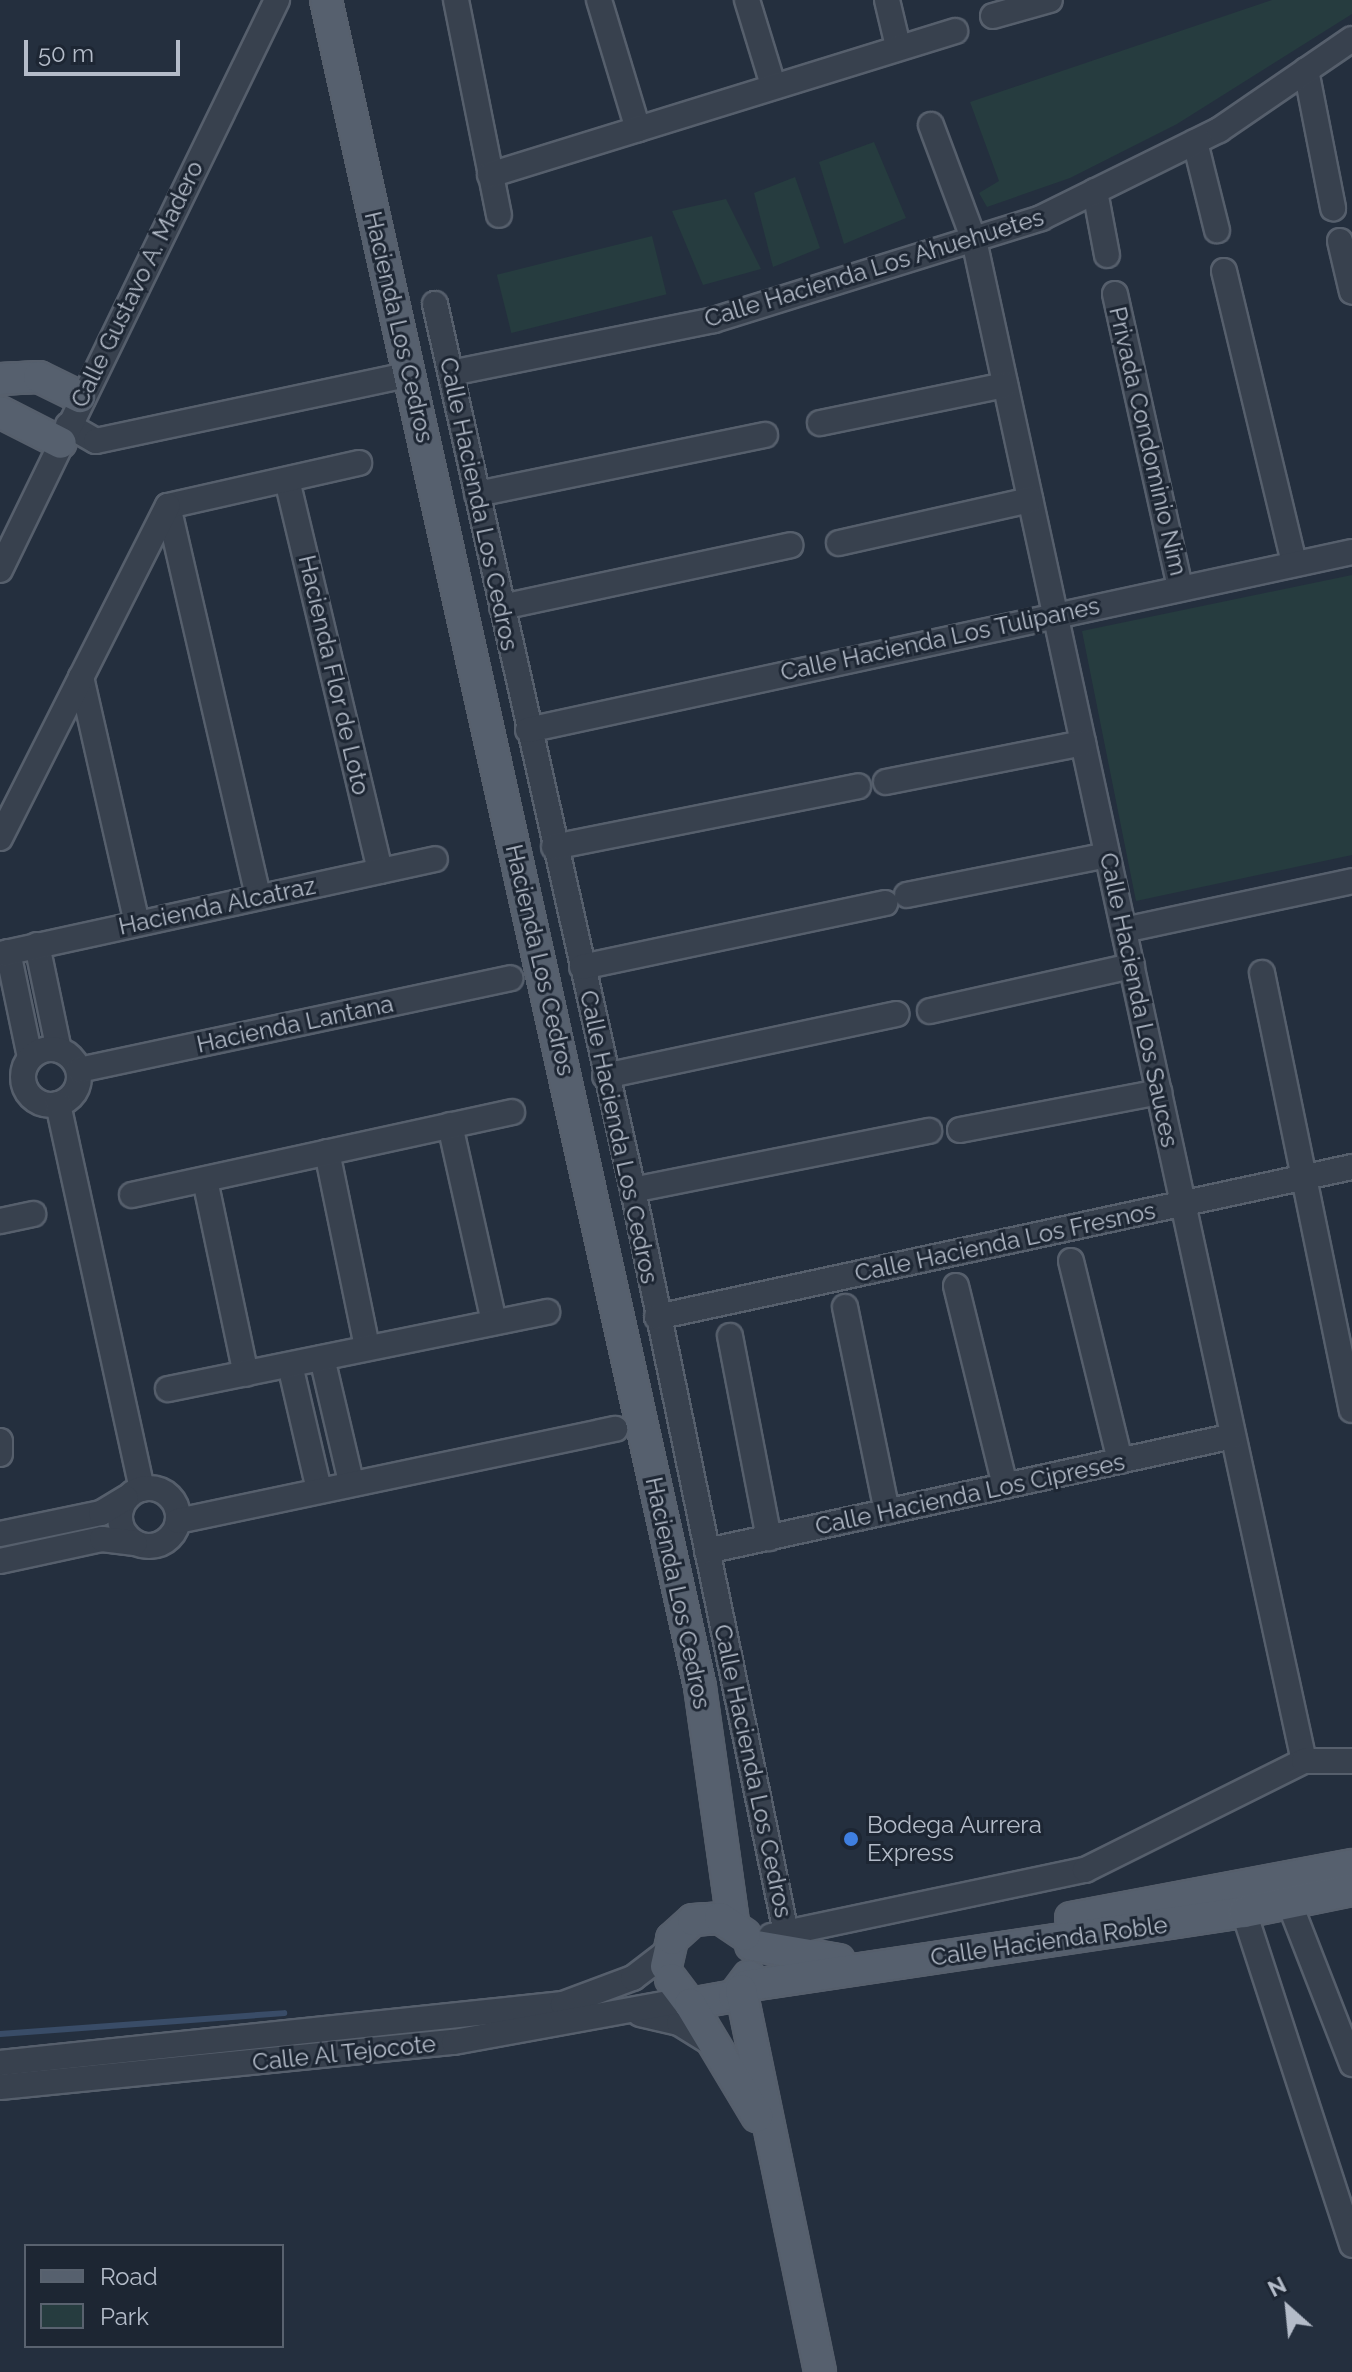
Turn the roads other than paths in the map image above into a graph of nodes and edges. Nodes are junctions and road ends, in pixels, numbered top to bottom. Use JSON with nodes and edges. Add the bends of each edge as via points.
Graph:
{"nodes":[{"id":1,"x":277,"y":0,"type":"edge"},
{"id":2,"x":326,"y":0,"type":"edge"},
{"id":3,"x":456,"y":0,"type":"edge"},
{"id":4,"x":599,"y":0,"type":"edge"},
{"id":5,"x":747,"y":0,"type":"edge"},
{"id":6,"x":887,"y":0,"type":"edge"},
{"id":7,"x":1038,"y":2,"type":"edge"},
{"id":8,"x":993,"y":16,"type":"dead end"},
{"id":9,"x":955,"y":31,"type":"dead end"},
{"id":10,"x":1352,"y":39,"type":"edge"},
{"id":11,"x":898,"y":46,"type":"junction"},
{"id":12,"x":1306,"y":70,"type":"junction"},
{"id":13,"x":773,"y":85,"type":"junction"},
{"id":14,"x":931,"y":125,"type":"dead end"},
{"id":15,"x":638,"y":129,"type":"junction"},
{"id":16,"x":1195,"y":142,"type":"junction"},
{"id":17,"x":490,"y":175,"type":"junction"},
{"id":18,"x":1095,"y":191,"type":"junction"},
{"id":19,"x":1333,"y":208,"type":"dead end"},
{"id":20,"x":499,"y":215,"type":"dead end"},
{"id":21,"x":1217,"y":230,"type":"dead end"},
{"id":22,"x":974,"y":240,"type":"junction"},
{"id":23,"x":1340,"y":241,"type":"dead end"},
{"id":24,"x":1107,"y":255,"type":"dead end"},
{"id":25,"x":1224,"y":271,"type":"dead end"},
{"id":26,"x":1352,"y":292,"type":"edge"},
{"id":27,"x":1115,"y":294,"type":"dead end"},
{"id":28,"x":435,"y":304,"type":"dead end"},
{"id":29,"x":451,"y":373,"type":"junction"},
{"id":30,"x":410,"y":374,"type":"junction"},
{"id":31,"x":0,"y":379,"type":"edge"},
{"id":32,"x":1005,"y":385,"type":"junction"},
{"id":33,"x":80,"y":397,"type":"junction"},
{"id":34,"x":0,"y":412,"type":"edge"},
{"id":35,"x":820,"y":423,"type":"dead end"},
{"id":36,"x":65,"y":434,"type":"junction"},
{"id":37,"x":765,"y":435,"type":"dead end"},
{"id":38,"x":359,"y":463,"type":"dead end"},
{"id":39,"x":287,"y":480,"type":"junction"},
{"id":40,"x":477,"y":494,"type":"junction"},
{"id":41,"x":1030,"y":500,"type":"junction"},
{"id":42,"x":168,"y":506,"type":"junction"},
{"id":43,"x":839,"y":543,"type":"dead end"},
{"id":44,"x":790,"y":545,"type":"dead end"},
{"id":45,"x":1352,"y":552,"type":"edge"},
{"id":46,"x":1294,"y":563,"type":"junction"},
{"id":47,"x":0,"y":570,"type":"edge"},
{"id":48,"x":1180,"y":587,"type":"junction"},
{"id":49,"x":502,"y":607,"type":"junction"},
{"id":50,"x":1054,"y":613,"type":"junction"},
{"id":51,"x":81,"y":677,"type":"junction"},
{"id":52,"x":528,"y":730,"type":"junction"},
{"id":53,"x":1083,"y":743,"type":"junction"},
{"id":54,"x":886,"y":782,"type":"dead end"},
{"id":55,"x":858,"y":786,"type":"dead end"},
{"id":56,"x":0,"y":838,"type":"edge"},
{"id":57,"x":554,"y":847,"type":"junction"},
{"id":58,"x":1107,"y":855,"type":"junction"},
{"id":59,"x":435,"y":859,"type":"dead end"},
{"id":60,"x":380,"y":871,"type":"junction"},
{"id":61,"x":1352,"y":881,"type":"edge"},
{"id":62,"x":258,"y":897,"type":"junction"},
{"id":63,"x":137,"y":923,"type":"junction"},
{"id":64,"x":1124,"y":930,"type":"junction"},
{"id":65,"x":37,"y":945,"type":"junction"},
{"id":66,"x":4,"y":953,"type":"edge"},
{"id":67,"x":1132,"y":966,"type":"junction"},
{"id":68,"x":582,"y":967,"type":"junction"},
{"id":69,"x":1262,"y":973,"type":"dead end"},
{"id":70,"x":510,"y":978,"type":"dead end"},
{"id":71,"x":930,"y":1011,"type":"dead end"},
{"id":72,"x":896,"y":1014,"type":"dead end"},
{"id":73,"x":59,"y":1050,"type":"junction"},
{"id":74,"x":79,"y":1070,"type":"junction"},
{"id":75,"x":17,"y":1074,"type":"edge"},
{"id":76,"x":605,"y":1076,"type":"junction"},
{"id":77,"x":1159,"y":1092,"type":"junction"},
{"id":78,"x":58,"y":1104,"type":"junction"},
{"id":79,"x":512,"y":1112,"type":"dead end"},
{"id":80,"x":450,"y":1125,"type":"junction"},
{"id":81,"x":960,"y":1130,"type":"dead end"},
{"id":82,"x":929,"y":1131,"type":"dead end"},
{"id":83,"x":327,"y":1152,"type":"junction"},
{"id":84,"x":1352,"y":1167,"type":"edge"},
{"id":85,"x":1307,"y":1177,"type":"junction"},
{"id":86,"x":205,"y":1180,"type":"junction"},
{"id":87,"x":633,"y":1190,"type":"junction"},
{"id":88,"x":132,"y":1195,"type":"dead end"},
{"id":89,"x":1183,"y":1204,"type":"junction"},
{"id":90,"x":33,"y":1214,"type":"dead end"},
{"id":91,"x":0,"y":1221,"type":"edge"},
{"id":92,"x":1071,"y":1261,"type":"dead end"},
{"id":93,"x":956,"y":1286,"type":"dead end"},
{"id":94,"x":845,"y":1307,"type":"dead end"},
{"id":95,"x":547,"y":1312,"type":"dead end"},
{"id":96,"x":657,"y":1317,"type":"junction"},
{"id":97,"x":494,"y":1322,"type":"junction"},
{"id":98,"x":730,"y":1336,"type":"dead end"},
{"id":99,"x":367,"y":1347,"type":"junction"},
{"id":100,"x":322,"y":1358,"type":"junction"},
{"id":101,"x":290,"y":1365,"type":"junction"},
{"id":102,"x":246,"y":1374,"type":"junction"},
{"id":103,"x":168,"y":1389,"type":"dead end"},
{"id":104,"x":1352,"y":1410,"type":"edge"},
{"id":105,"x":615,"y":1429,"type":"dead end"},
{"id":106,"x":1233,"y":1436,"type":"junction"},
{"id":107,"x":0,"y":1441,"type":"edge"},
{"id":108,"x":0,"y":1454,"type":"edge"},
{"id":109,"x":1120,"y":1461,"type":"junction"},
{"id":110,"x":351,"y":1482,"type":"junction"},
{"id":111,"x":1005,"y":1486,"type":"junction"},
{"id":112,"x":319,"y":1490,"type":"junction"},
{"id":113,"x":134,"y":1494,"type":"junction"},
{"id":114,"x":887,"y":1512,"type":"junction"},
{"id":115,"x":178,"y":1521,"type":"junction"},
{"id":116,"x":0,"y":1534,"type":"edge"},
{"id":117,"x":769,"y":1538,"type":"junction"},
{"id":118,"x":135,"y":1543,"type":"junction"},
{"id":119,"x":707,"y":1551,"type":"junction"},
{"id":120,"x":0,"y":1561,"type":"edge"},
{"id":121,"x":1304,"y":1761,"type":"junction"},
{"id":122,"x":1352,"y":1761,"type":"edge"},
{"id":123,"x":1352,"y":1865,"type":"edge"},
{"id":124,"x":1352,"y":1890,"type":"edge"},
{"id":125,"x":1289,"y":1902,"type":"junction"},
{"id":126,"x":1244,"y":1912,"type":"junction"},
{"id":127,"x":786,"y":1933,"type":"junction"},
{"id":128,"x":744,"y":1936,"type":"junction"},
{"id":129,"x":676,"y":1980,"type":"junction"},
{"id":130,"x":743,"y":1988,"type":"junction"},
{"id":131,"x":634,"y":2012,"type":"junction"},
{"id":132,"x":0,"y":2063,"type":"edge"},
{"id":133,"x":731,"y":2063,"type":"junction"},
{"id":134,"x":1352,"y":2064,"type":"edge"},
{"id":135,"x":0,"y":2087,"type":"edge"},
{"id":136,"x":779,"y":2161,"type":"junction"},
{"id":137,"x":1352,"y":2245,"type":"edge"},
{"id":138,"x":820,"y":2372,"type":"edge"}],
"edges":[{"from":1,"to":33,"type":"street","name":"Calle Gustavo A. Madero"},
{"from":2,"to":30,"type":"main road","name":"Hacienda Los Cedros"},
{"from":3,"to":17,"type":"street"},
{"from":4,"to":15,"type":"street"},
{"from":5,"to":13,"type":"street"},
{"from":6,"to":11,"type":"street"},
{"from":7,"to":8,"type":"street"},
{"from":9,"to":11,"type":"street"},
{"from":10,"to":12,"type":"street","name":"Calle Hacienda Los Ahuehuetes"},
{"from":11,"to":13,"type":"street"},
{"from":12,"to":16,"type":"street","name":"Calle Hacienda Los Ahuehuetes"},
{"from":12,"to":19,"type":"street"},
{"from":13,"to":15,"type":"street"},
{"from":14,"to":22,"type":"street","name":"Calle Hacienda Los Sauces"},
{"from":15,"to":17,"type":"street"},
{"from":16,"to":18,"type":"street","name":"Calle Hacienda Los Ahuehuetes"},
{"from":16,"to":21,"type":"street"},
{"from":17,"to":20,"type":"street"},
{"from":18,"to":22,"type":"street","name":"Calle Hacienda Los Ahuehuetes"},
{"from":18,"to":24,"type":"street"},
{"from":22,"to":29,"type":"street","name":"Calle Hacienda Los Ahuehuetes","via":[[714,320]]},
{"from":22,"to":32,"type":"street","name":"Calle Hacienda Los Sauces"},
{"from":23,"to":26,"type":"street"},
{"from":25,"to":46,"type":"street"},
{"from":27,"to":48,"type":"street","name":"Privada Condominio Nim"},
{"from":28,"to":29,"type":"street","name":"Calle Hacienda Los Cedros"},
{"from":29,"to":40,"type":"street","name":"Calle Hacienda Los Cedros"},
{"from":30,"to":36,"type":"street","via":[[96,441]]},
{"from":30,"to":128,"type":"main road","name":"Hacienda Los Cedros","via":[[700,1687]]},
{"from":31,"to":33,"type":"main road","via":[[39,377]]},
{"from":32,"to":35,"type":"street"},
{"from":32,"to":41,"type":"street","name":"Calle Hacienda Los Sauces"},
{"from":33,"to":36,"type":"street","name":"Calle Gustavo A. Madero"},
{"from":34,"to":36,"type":"main road"},
{"from":36,"to":47,"type":"street","name":"Calle Gustavo A. Madero"},
{"from":37,"to":40,"type":"street"},
{"from":38,"to":39,"type":"street"},
{"from":39,"to":42,"type":"street"},
{"from":39,"to":60,"type":"street","name":"Hacienda Flor de Loto"},
{"from":40,"to":49,"type":"street","name":"Calle Hacienda Los Cedros"},
{"from":41,"to":43,"type":"street"},
{"from":41,"to":50,"type":"street","name":"Calle Hacienda Los Sauces"},
{"from":42,"to":51,"type":"street"},
{"from":42,"to":62,"type":"street"},
{"from":44,"to":49,"type":"street"},
{"from":45,"to":46,"type":"street","name":"Calle Hacienda Los Tulipanes"},
{"from":46,"to":48,"type":"street","name":"Calle Hacienda Los Tulipanes"},
{"from":48,"to":50,"type":"street","name":"Calle Hacienda Los Tulipanes"},
{"from":49,"to":52,"type":"street","name":"Calle Hacienda Los Cedros"},
{"from":50,"to":52,"type":"street","name":"Calle Hacienda Los Tulipanes"},
{"from":50,"to":53,"type":"street","name":"Calle Hacienda Los Sauces"},
{"from":51,"to":56,"type":"street"},
{"from":51,"to":63,"type":"street"},
{"from":52,"to":57,"type":"street","name":"Calle Hacienda Los Cedros"},
{"from":53,"to":54,"type":"street"},
{"from":53,"to":58,"type":"street","name":"Calle Hacienda Los Sauces"},
{"from":55,"to":57,"type":"street"},
{"from":57,"to":68,"type":"street","name":"Calle Hacienda Los Cedros"},
{"from":58,"to":64,"type":"street","name":"Calle Hacienda Los Sauces"},
{"from":58,"to":68,"type":"street"},
{"from":59,"to":60,"type":"street","name":"Hacienda Alcatraz"},
{"from":60,"to":62,"type":"street","name":"Hacienda Alcatraz"},
{"from":61,"to":64,"type":"street"},
{"from":62,"to":63,"type":"street","name":"Hacienda Alcatraz"},
{"from":63,"to":65,"type":"street","name":"Hacienda Alcatraz"},
{"from":64,"to":67,"type":"street","name":"Calle Hacienda Los Sauces"},
{"from":65,"to":66,"type":"street","name":"Hacienda Alcatraz"},
{"from":65,"to":73,"type":"street"},
{"from":66,"to":75,"type":"street"},
{"from":67,"to":71,"type":"street"},
{"from":67,"to":77,"type":"street","name":"Calle Hacienda Los Sauces"},
{"from":68,"to":76,"type":"street","name":"Calle Hacienda Los Cedros"},
{"from":69,"to":85,"type":"street"},
{"from":70,"to":74,"type":"street","name":"Hacienda Lantana"},
{"from":72,"to":76,"type":"street"},
{"from":73,"to":74,"type":"street"},
{"from":73,"to":75,"type":"street"},
{"from":74,"to":78,"type":"street","via":[[74,1093]]},
{"from":75,"to":78,"type":"street","via":[[35,1100]]},
{"from":76,"to":87,"type":"street","name":"Calle Hacienda Los Cedros"},
{"from":77,"to":81,"type":"street"},
{"from":77,"to":89,"type":"street","name":"Calle Hacienda Los Sauces"},
{"from":78,"to":113,"type":"street"},
{"from":79,"to":80,"type":"street"},
{"from":80,"to":83,"type":"street"},
{"from":80,"to":97,"type":"street"},
{"from":82,"to":87,"type":"street"},
{"from":83,"to":86,"type":"street"},
{"from":83,"to":99,"type":"street"},
{"from":84,"to":85,"type":"street","name":"Calle Hacienda Los Fresnos"},
{"from":85,"to":89,"type":"street","name":"Calle Hacienda Los Fresnos"},
{"from":85,"to":104,"type":"street"},
{"from":86,"to":88,"type":"street"},
{"from":86,"to":102,"type":"street"},
{"from":87,"to":96,"type":"street","name":"Calle Hacienda Los Cedros"},
{"from":89,"to":96,"type":"street","name":"Calle Hacienda Los Fresnos"},
{"from":89,"to":106,"type":"street","name":"Calle Hacienda Los Sauces"},
{"from":90,"to":91,"type":"street"},
{"from":92,"to":109,"type":"street"},
{"from":93,"to":111,"type":"street"},
{"from":94,"to":114,"type":"street"},
{"from":95,"to":97,"type":"street"},
{"from":96,"to":119,"type":"street","name":"Calle Hacienda Los Cedros"},
{"from":97,"to":99,"type":"street"},
{"from":98,"to":117,"type":"street"},
{"from":99,"to":100,"type":"street"},
{"from":100,"to":101,"type":"street"},
{"from":100,"to":110,"type":"street"},
{"from":101,"to":102,"type":"street"},
{"from":101,"to":112,"type":"street"},
{"from":102,"to":103,"type":"street"},
{"from":105,"to":110,"type":"street"},
{"from":106,"to":109,"type":"street","name":"Calle Hacienda Los Cipreses"},
{"from":106,"to":121,"type":"street","name":"Calle Hacienda Los Sauces"},
{"from":107,"to":108,"type":"street"},
{"from":109,"to":111,"type":"street","name":"Calle Hacienda Los Cipreses"},
{"from":110,"to":112,"type":"street"},
{"from":111,"to":114,"type":"street","name":"Calle Hacienda Los Cipreses"},
{"from":112,"to":115,"type":"street"},
{"from":113,"to":115,"type":"street","via":[[170,1497]]},
{"from":113,"to":116,"type":"street","via":[[101,1513]]},
{"from":113,"to":118,"type":"street","via":[[120,1523]]},
{"from":114,"to":117,"type":"street","name":"Calle Hacienda Los Cipreses"},
{"from":115,"to":118,"type":"street","via":[[164,1542]]},
{"from":117,"to":119,"type":"street","name":"Calle Hacienda Los Cipreses"},
{"from":118,"to":120,"type":"street","via":[[102,1539]]},
{"from":119,"to":127,"type":"street","name":"Calle Hacienda Los Cedros"},
{"from":121,"to":122,"type":"street"},
{"from":121,"to":127,"type":"street","via":[[1085,1870]]},
{"from":123,"to":128,"type":"main road","name":"Calle Hacienda Roble","via":[[822,1962]]},
{"from":124,"to":125,"type":"main road","name":"Calle Hacienda Roble"},
{"from":125,"to":126,"type":"main road","name":"Calle Hacienda Roble"},
{"from":125,"to":134,"type":"street"},
{"from":126,"to":130,"type":"main road","name":"Calle Hacienda Roble"},
{"from":126,"to":137,"type":"street"},
{"from":127,"to":128,"type":"street","name":"Calle Hacienda Los Cedros"},
{"from":128,"to":129,"type":"main road","name":"Calle Hacienda Roble","via":[[693,1920]]},
{"from":128,"to":130,"type":"main road","name":"Hacienda Los Cedros"},
{"from":129,"to":130,"type":"main road","name":"Calle Hacienda Roble","via":[[720,2002]]},
{"from":129,"to":131,"type":"street","name":"Calle Al Tejocote"},
{"from":129,"to":132,"type":"street","name":"Calle Al Tejocote","via":[[633,1978],[563,2004]]},
{"from":129,"to":133,"type":"main road"},
{"from":130,"to":136,"type":"main road"},
{"from":131,"to":133,"type":"street","via":[[679,2023]]},
{"from":131,"to":135,"type":"street","name":"Calle Al Tejocote","via":[[454,2042]]},
{"from":133,"to":136,"type":"main road"},
{"from":136,"to":138,"type":"main road"}]}
